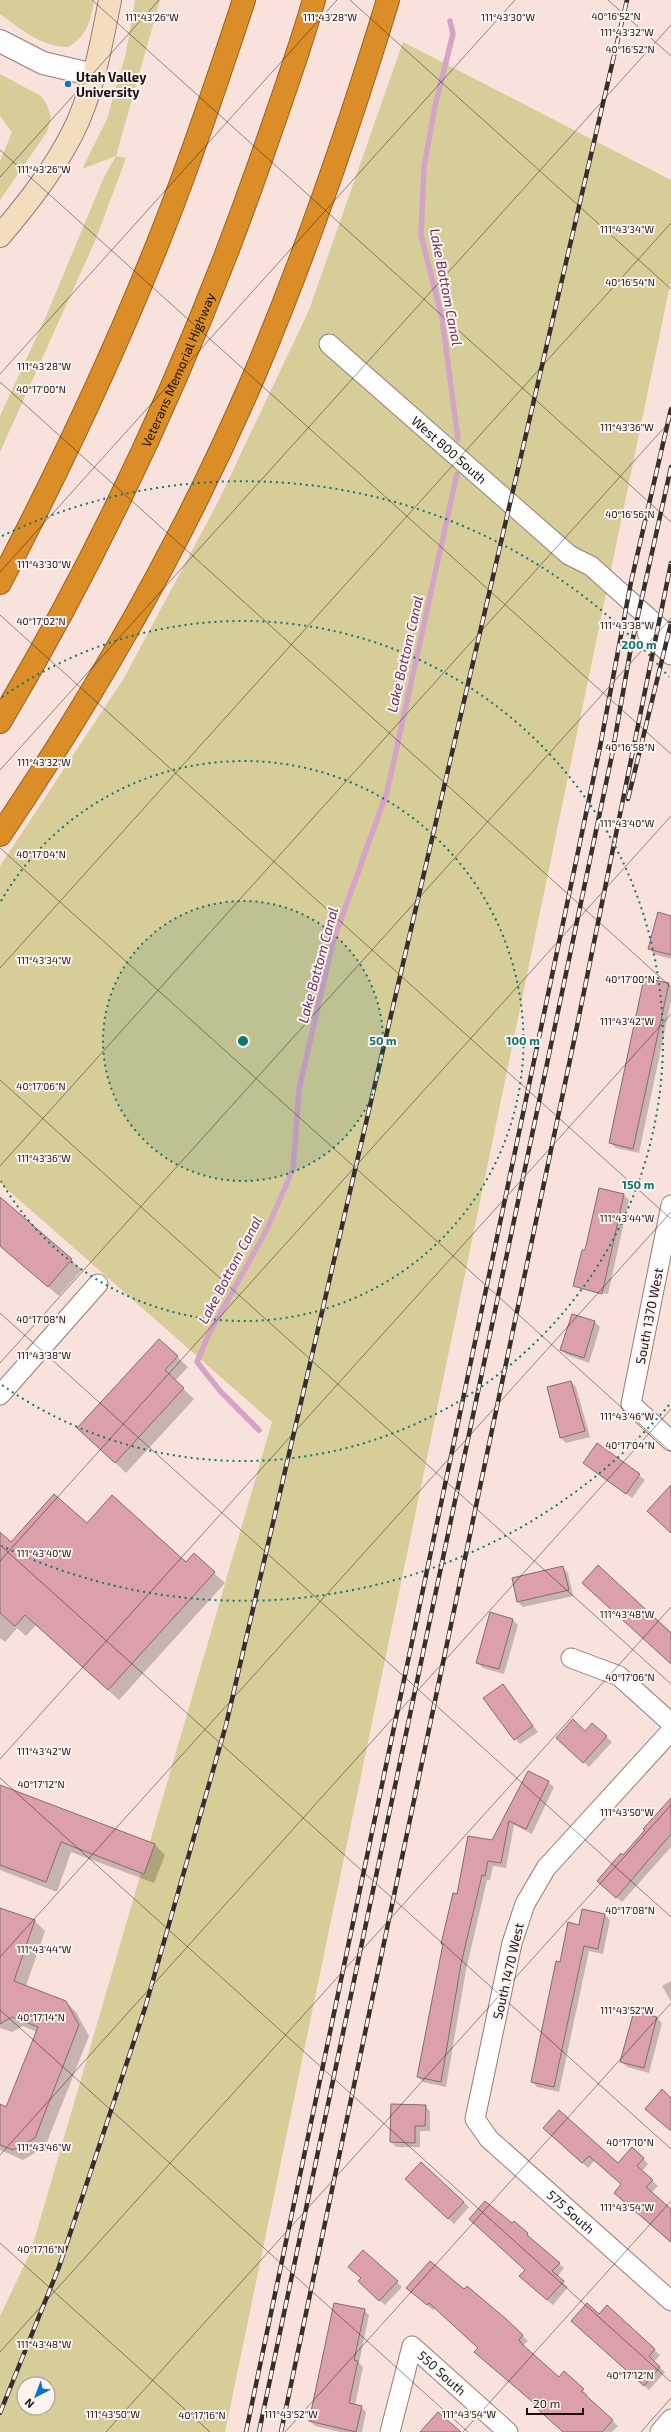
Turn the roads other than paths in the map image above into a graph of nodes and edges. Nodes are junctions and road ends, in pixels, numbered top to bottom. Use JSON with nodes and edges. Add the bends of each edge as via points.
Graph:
{"nodes":[{"id":1,"x":110,"y":0,"type":"edge"},
{"id":2,"x":244,"y":0,"type":"edge"},
{"id":3,"x":314,"y":0,"type":"edge"},
{"id":4,"x":388,"y":0,"type":"edge"},
{"id":5,"x":0,"y":41,"type":"edge"},
{"id":6,"x":94,"y":75,"type":"junction"},
{"id":7,"x":0,"y":236,"type":"edge"},
{"id":8,"x":329,"y":344,"type":"dead end"},
{"id":9,"x":569,"y":554,"type":"junction"},
{"id":10,"x":0,"y":583,"type":"edge"},
{"id":11,"x":671,"y":638,"type":"edge"},
{"id":12,"x":671,"y":655,"type":"edge"},
{"id":13,"x":0,"y":722,"type":"edge"},
{"id":14,"x":0,"y":835,"type":"edge"},
{"id":15,"x":671,"y":1205,"type":"edge"},
{"id":16,"x":98,"y":1284,"type":"dead end"},
{"id":17,"x":0,"y":1395,"type":"edge"},
{"id":18,"x":671,"y":1441,"type":"edge"},
{"id":19,"x":571,"y":1658,"type":"dead end"},
{"id":20,"x":671,"y":1723,"type":"edge"},
{"id":21,"x":671,"y":1731,"type":"edge"},
{"id":22,"x":475,"y":2119,"type":"joint"},
{"id":23,"x":671,"y":2301,"type":"edge"},
{"id":24,"x":671,"y":2419,"type":"edge"},
{"id":25,"x":390,"y":2432,"type":"edge"},
{"id":26,"x":508,"y":2432,"type":"edge"},
{"id":27,"x":660,"y":2432,"type":"edge"}],
"edges":[{"from":1,"to":6,"type":"main road"},
{"from":2,"to":10,"type":"highway","via":[[202,127],[126,320],[41,504]]},
{"from":3,"to":13,"type":"highway","name":"Veterans Memorial Highway","via":[[286,89],[230,245],[165,402],[90,559]]},
{"from":4,"to":14,"type":"highway","via":[[316,219],[227,436],[134,618],[61,741]]},
{"from":5,"to":6,"type":"street","via":[[43,63]]},
{"from":6,"to":7,"type":"main road","via":[[72,134],[31,199]]},
{"from":8,"to":9,"type":"street","name":"West 800 South"},
{"from":9,"to":11,"type":"street","name":"West 800 South","via":[[591,566]]},
{"from":9,"to":12,"type":"street","name":"West 800 South","via":[[584,576]]},
{"from":15,"to":18,"type":"street","name":"South 1370 West","via":[[631,1404]]},
{"from":16,"to":17,"type":"street"},
{"from":19,"to":20,"type":"street","via":[[619,1676]]},
{"from":21,"to":22,"type":"street","name":"South 1470 West","via":[[546,1868],[525,1904],[512,1943]]},
{"from":22,"to":23,"type":"street","name":"575 South","via":[[489,2139]]},
{"from":24,"to":27,"type":"street"},
{"from":25,"to":26,"type":"street","name":"550 South","via":[[412,2346]]}]}
